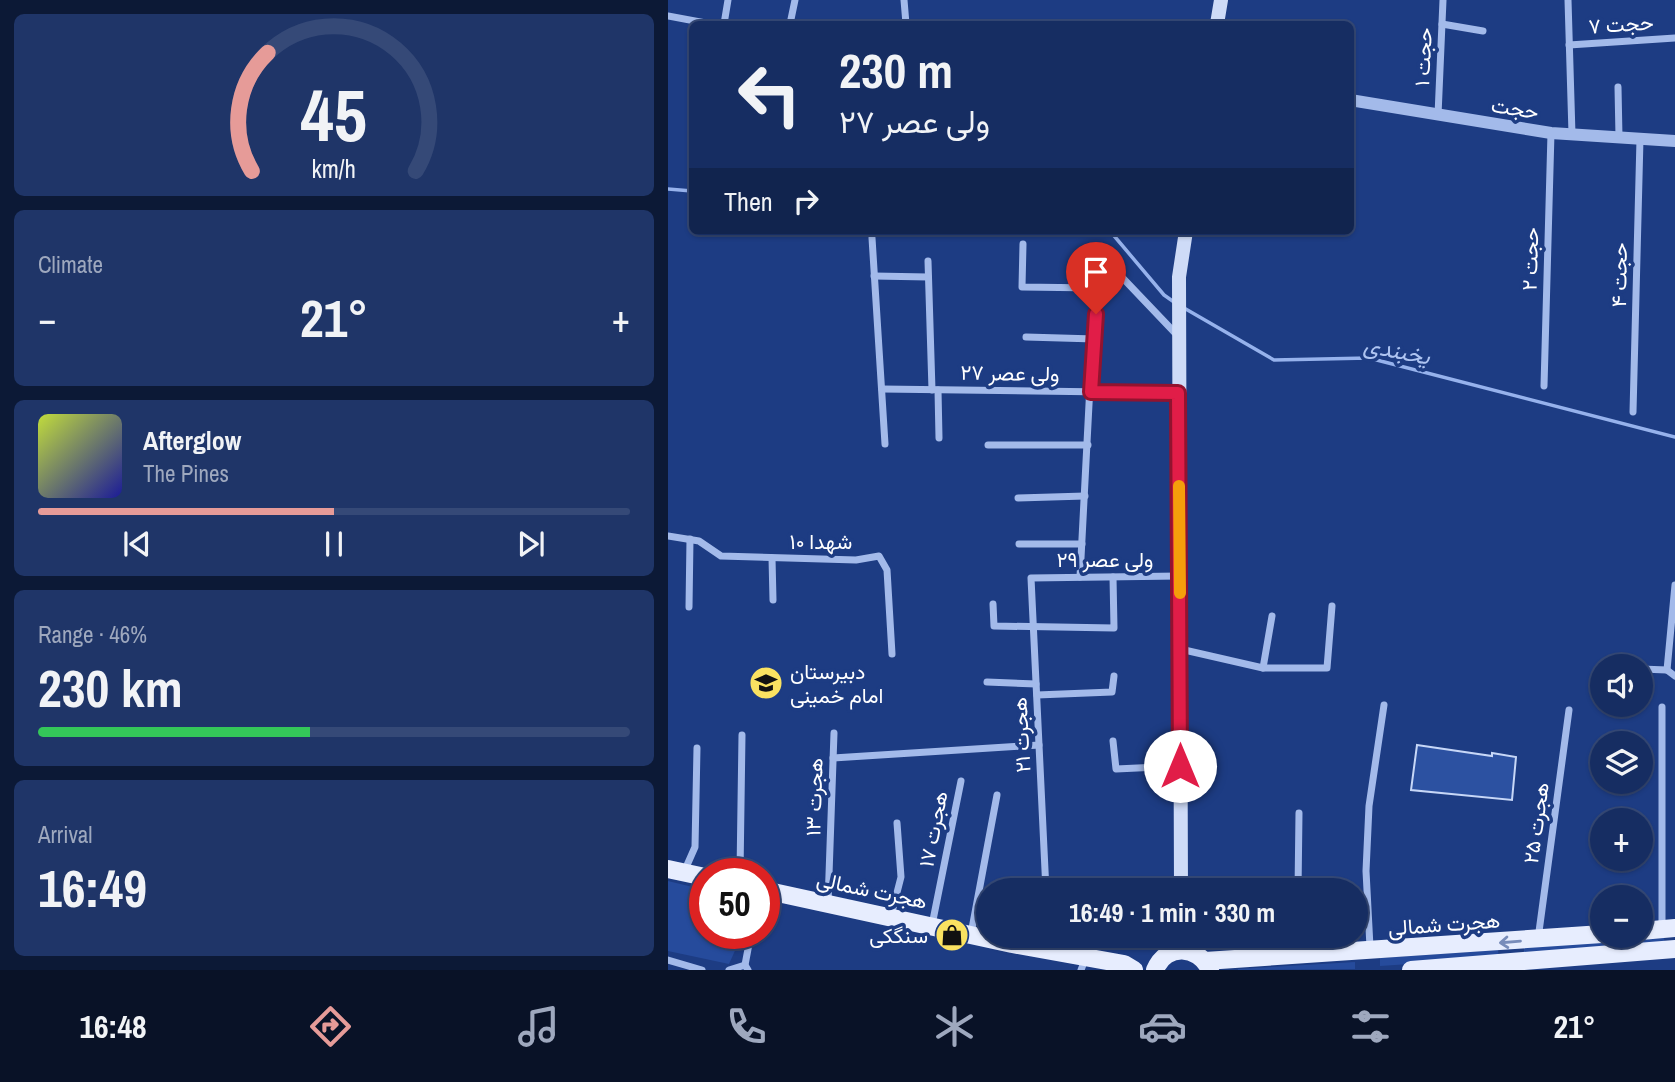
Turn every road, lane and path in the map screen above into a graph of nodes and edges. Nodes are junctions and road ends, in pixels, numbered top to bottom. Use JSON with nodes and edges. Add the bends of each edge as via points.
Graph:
{"nodes":[{"id":1,"x":728,"y":0,"type":"edge"},
{"id":2,"x":795,"y":0,"type":"edge"},
{"id":3,"x":904,"y":0,"type":"edge"},
{"id":4,"x":1221,"y":0,"type":"edge"},
{"id":5,"x":1443,"y":0,"type":"edge"},
{"id":6,"x":1568,"y":0,"type":"edge"},
{"id":7,"x":668,"y":16,"type":"edge"},
{"id":8,"x":695,"y":21,"type":"edge"},
{"id":9,"x":724,"y":21,"type":"edge"},
{"id":10,"x":791,"y":21,"type":"edge"},
{"id":11,"x":906,"y":21,"type":"edge"},
{"id":12,"x":1218,"y":21,"type":"edge"},
{"id":13,"x":1442,"y":24,"type":"junction"},
{"id":14,"x":1483,"y":31,"type":"dead end"},
{"id":15,"x":1674,"y":38,"type":"edge"},
{"id":16,"x":1569,"y":45,"type":"junction"},
{"id":17,"x":1618,"y":87,"type":"dead end"},
{"id":18,"x":1354,"y":101,"type":"edge"},
{"id":19,"x":1438,"y":115,"type":"junction"},
{"id":20,"x":1551,"y":133,"type":"junction"},
{"id":21,"x":1572,"y":134,"type":"junction"},
{"id":22,"x":1619,"y":137,"type":"junction"},
{"id":23,"x":1640,"y":139,"type":"junction"},
{"id":24,"x":1674,"y":141,"type":"edge"},
{"id":25,"x":1185,"y":235,"type":"edge"},
{"id":26,"x":872,"y":238,"type":"dead end"},
{"id":27,"x":1023,"y":244,"type":"dead end"},
{"id":28,"x":928,"y":261,"type":"dead end"},
{"id":29,"x":874,"y":276,"type":"junction"},
{"id":30,"x":928,"y":277,"type":"junction"},
{"id":31,"x":1096,"y":288,"type":"junction"},
{"id":32,"x":1179,"y":336,"type":"junction"},
{"id":33,"x":1026,"y":337,"type":"dead end"},
{"id":34,"x":1095,"y":339,"type":"junction"},
{"id":35,"x":1544,"y":386,"type":"dead end"},
{"id":36,"x":882,"y":389,"type":"junction"},
{"id":37,"x":935,"y":390,"type":"junction"},
{"id":38,"x":1091,"y":392,"type":"junction"},
{"id":39,"x":1178,"y":393,"type":"junction"},
{"id":40,"x":1633,"y":412,"type":"dead end"},
{"id":41,"x":939,"y":438,"type":"dead end"},
{"id":42,"x":885,"y":444,"type":"dead end"},
{"id":43,"x":988,"y":445,"type":"dead end"},
{"id":44,"x":1088,"y":445,"type":"junction"},
{"id":45,"x":1085,"y":496,"type":"junction"},
{"id":46,"x":1018,"y":498,"type":"dead end"},
{"id":47,"x":668,"y":536,"type":"edge"},
{"id":48,"x":690,"y":539,"type":"junction"},
{"id":49,"x":1019,"y":544,"type":"dead end"},
{"id":50,"x":1082,"y":544,"type":"junction"},
{"id":51,"x":772,"y":558,"type":"junction"},
{"id":52,"x":1180,"y":576,"type":"junction"},
{"id":53,"x":1080,"y":577,"type":"junction"},
{"id":54,"x":1113,"y":577,"type":"junction"},
{"id":55,"x":1031,"y":578,"type":"joint"},
{"id":56,"x":1674,"y":585,"type":"edge"},
{"id":57,"x":773,"y":600,"type":"dead end"},
{"id":58,"x":993,"y":604,"type":"dead end"},
{"id":59,"x":1332,"y":606,"type":"dead end"},
{"id":60,"x":689,"y":607,"type":"dead end"},
{"id":61,"x":1272,"y":616,"type":"dead end"},
{"id":62,"x":1033,"y":624,"type":"junction"},
{"id":63,"x":1180,"y":649,"type":"junction"},
{"id":64,"x":892,"y":654,"type":"dead end"},
{"id":65,"x":1263,"y":668,"type":"junction"},
{"id":66,"x":1653,"y":669,"type":"edge"},
{"id":67,"x":1667,"y":670,"type":"junction"},
{"id":68,"x":1114,"y":676,"type":"dead end"},
{"id":69,"x":1674,"y":676,"type":"edge"},
{"id":70,"x":987,"y":682,"type":"dead end"},
{"id":71,"x":1036,"y":684,"type":"junction"},
{"id":72,"x":1037,"y":695,"type":"junction"},
{"id":73,"x":1384,"y":705,"type":"dead end"},
{"id":74,"x":1662,"y":707,"type":"dead end"},
{"id":75,"x":1569,"y":710,"type":"dead end"},
{"id":76,"x":834,"y":733,"type":"dead end"},
{"id":77,"x":742,"y":735,"type":"dead end"},
{"id":78,"x":1113,"y":741,"type":"dead end"},
{"id":79,"x":1039,"y":745,"type":"junction"},
{"id":80,"x":697,"y":748,"type":"dead end"},
{"id":81,"x":833,"y":758,"type":"junction"},
{"id":82,"x":1180,"y":766,"type":"junction"},
{"id":83,"x":961,"y":781,"type":"dead end"},
{"id":84,"x":997,"y":795,"type":"dead end"},
{"id":85,"x":1299,"y":813,"type":"dead end"},
{"id":86,"x":897,"y":823,"type":"dead end"},
{"id":87,"x":740,"y":858,"type":"edge"},
{"id":88,"x":676,"y":871,"type":"edge"},
{"id":89,"x":1045,"y":878,"type":"edge"},
{"id":90,"x":1181,"y":878,"type":"edge"},
{"id":91,"x":1298,"y":878,"type":"edge"},
{"id":92,"x":780,"y":893,"type":"edge"},
{"id":93,"x":828,"y":903,"type":"junction"},
{"id":94,"x":891,"y":917,"type":"junction"},
{"id":95,"x":932,"y":926,"type":"junction"},
{"id":96,"x":1671,"y":930,"type":"edge"},
{"id":97,"x":1653,"y":931,"type":"edge"},
{"id":98,"x":971,"y":935,"type":"junction"},
{"id":99,"x":1590,"y":935,"type":"edge"},
{"id":100,"x":976,"y":936,"type":"edge"},
{"id":101,"x":1538,"y":940,"type":"junction"},
{"id":102,"x":1058,"y":948,"type":"edge"},
{"id":103,"x":1176,"y":948,"type":"edge"},
{"id":104,"x":1188,"y":948,"type":"edge"},
{"id":105,"x":1297,"y":948,"type":"edge"},
{"id":106,"x":749,"y":949,"type":"edge"},
{"id":107,"x":1674,"y":949,"type":"edge"},
{"id":108,"x":1370,"y":952,"type":"junction"},
{"id":109,"x":1297,"y":957,"type":"junction"},
{"id":110,"x":668,"y":960,"type":"edge"},
{"id":111,"x":1084,"y":963,"type":"edge"},
{"id":112,"x":1158,"y":965,"type":"edge"},
{"id":113,"x":1207,"y":965,"type":"edge"},
{"id":114,"x":1539,"y":965,"type":"edge"},
{"id":115,"x":1480,"y":967,"type":"edge"},
{"id":116,"x":746,"y":968,"type":"edge"},
{"id":117,"x":1127,"y":968,"type":"edge"},
{"id":118,"x":702,"y":970,"type":"edge"},
{"id":119,"x":729,"y":970,"type":"edge"},
{"id":120,"x":1411,"y":970,"type":"edge"}],
"edges":[{"from":1,"to":9,"type":"street"},
{"from":2,"to":10,"type":"street"},
{"from":3,"to":11,"type":"street"},
{"from":4,"to":12,"type":"main road"},
{"from":5,"to":13,"type":"street","name":"حجت ۱"},
{"from":6,"to":16,"type":"street"},
{"from":7,"to":8,"type":"street"},
{"from":13,"to":14,"type":"street"},
{"from":13,"to":19,"type":"street","name":"حجت ۱"},
{"from":15,"to":16,"type":"street","name":"حجت ۷"},
{"from":16,"to":21,"type":"street"},
{"from":17,"to":22,"type":"street"},
{"from":18,"to":19,"type":"street","name":"حجت"},
{"from":19,"to":20,"type":"street","name":"حجت"},
{"from":20,"to":21,"type":"street","name":"حجت"},
{"from":20,"to":35,"type":"street","name":"حجت ۲"},
{"from":21,"to":22,"type":"street","name":"حجت"},
{"from":22,"to":23,"type":"street","name":"حجت"},
{"from":23,"to":24,"type":"street","name":"حجت"},
{"from":23,"to":40,"type":"street","name":"حجت ۴"},
{"from":25,"to":32,"type":"main road","via":[[1179,277]]},
{"from":26,"to":29,"type":"street"},
{"from":27,"to":31,"type":"street","via":[[1022,287]]},
{"from":28,"to":30,"type":"street"},
{"from":29,"to":30,"type":"street"},
{"from":29,"to":36,"type":"street"},
{"from":30,"to":37,"type":"street"},
{"from":31,"to":32,"type":"street","via":[[1097,251]]},
{"from":31,"to":34,"type":"street"},
{"from":32,"to":39,"type":"main road"},
{"from":33,"to":34,"type":"street"},
{"from":34,"to":38,"type":"street"},
{"from":36,"to":37,"type":"street","name":"ولی عصر ۲۷"},
{"from":36,"to":42,"type":"street"},
{"from":37,"to":38,"type":"street","name":"ولی عصر ۲۷"},
{"from":37,"to":41,"type":"street"},
{"from":38,"to":39,"type":"street","name":"ولی عصر ۲۷"},
{"from":38,"to":44,"type":"street"},
{"from":39,"to":52,"type":"main road"},
{"from":43,"to":44,"type":"street"},
{"from":44,"to":45,"type":"street"},
{"from":45,"to":46,"type":"street"},
{"from":45,"to":50,"type":"street"},
{"from":47,"to":48,"type":"street","name":"شهدا ۱۰"},
{"from":48,"to":51,"type":"street","name":"شهدا ۱۰","via":[[721,556]]},
{"from":48,"to":60,"type":"street"},
{"from":49,"to":50,"type":"street"},
{"from":50,"to":53,"type":"street"},
{"from":51,"to":57,"type":"street"},
{"from":51,"to":64,"type":"street","name":"شهدا ۱۰","via":[[856,560],[879,556],[887,570]]},
{"from":52,"to":54,"type":"street","name":"ولی عصر ۲۹"},
{"from":52,"to":63,"type":"main road"},
{"from":53,"to":54,"type":"street","name":"ولی عصر ۲۹"},
{"from":53,"to":55,"type":"street","name":"ولی عصر ۲۹"},
{"from":54,"to":62,"type":"street","via":[[1114,628]]},
{"from":55,"to":62,"type":"street","name":"هجرت ۲۱"},
{"from":56,"to":67,"type":"street"},
{"from":58,"to":62,"type":"street","via":[[994,626]]},
{"from":59,"to":65,"type":"street","via":[[1327,668]]},
{"from":61,"to":65,"type":"street"},
{"from":62,"to":71,"type":"street","name":"هجرت ۲۱"},
{"from":63,"to":65,"type":"street"},
{"from":63,"to":82,"type":"main road"},
{"from":66,"to":67,"type":"street"},
{"from":67,"to":69,"type":"street"},
{"from":68,"to":72,"type":"street","via":[[1112,692]]},
{"from":70,"to":71,"type":"street"},
{"from":71,"to":72,"type":"street","name":"هجرت ۲۱"},
{"from":72,"to":79,"type":"street","name":"هجرت ۲۱"},
{"from":73,"to":108,"type":"street","via":[[1369,806]]},
{"from":74,"to":96,"type":"street"},
{"from":75,"to":101,"type":"street","name":"هجرت ۲۵"},
{"from":76,"to":81,"type":"street","name":"هجرت ۱۳"},
{"from":77,"to":87,"type":"street"},
{"from":78,"to":82,"type":"street","via":[[1116,769]]},
{"from":79,"to":81,"type":"street"},
{"from":79,"to":89,"type":"street","name":"هجرت ۲۱"},
{"from":80,"to":88,"type":"street","via":[[695,847]]},
{"from":81,"to":93,"type":"street","name":"هجرت ۱۳"},
{"from":82,"to":90,"type":"main road"},
{"from":83,"to":95,"type":"street","name":"هجرت ۱۷"},
{"from":84,"to":98,"type":"street"},
{"from":85,"to":91,"type":"street"},
{"from":86,"to":94,"type":"street","via":[[901,877]]},
{"from":92,"to":93,"type":"main road","name":"هجرت شمالی"},
{"from":93,"to":94,"type":"main road","name":"هجرت شمالی"},
{"from":94,"to":95,"type":"main road","name":"هجرت شمالی"},
{"from":95,"to":98,"type":"main road","name":"هجرت شمالی"},
{"from":96,"to":97,"type":"main road"},
{"from":98,"to":100,"type":"main road","name":"هجرت شمالی"},
{"from":99,"to":101,"type":"main road","name":"هجرت شمالی"},
{"from":101,"to":108,"type":"main road","name":"هجرت شمالی","one_way":true},
{"from":102,"to":111,"type":"main road","name":"هجرت شمالی"},
{"from":103,"to":112,"type":"main road","name":"هجرت شمالی"},
{"from":104,"to":113,"type":"main road"},
{"from":105,"to":109,"type":"street"},
{"from":106,"to":116,"type":"street"},
{"from":107,"to":114,"type":"main road","name":"هجرت شمالی"},
{"from":108,"to":109,"type":"main road","name":"هجرت شمالی"},
{"from":109,"to":113,"type":"main road","name":"هجرت شمالی"},
{"from":110,"to":118,"type":"street"},
{"from":111,"to":117,"type":"main road","name":"هجرت شمالی"},
{"from":112,"to":117,"type":"main road","name":"هجرت شمالی"},
{"from":114,"to":115,"type":"main road","name":"هجرت شمالی"},
{"from":115,"to":120,"type":"main road","name":"هجرت شمالی"},
{"from":116,"to":119,"type":"street"}]}
